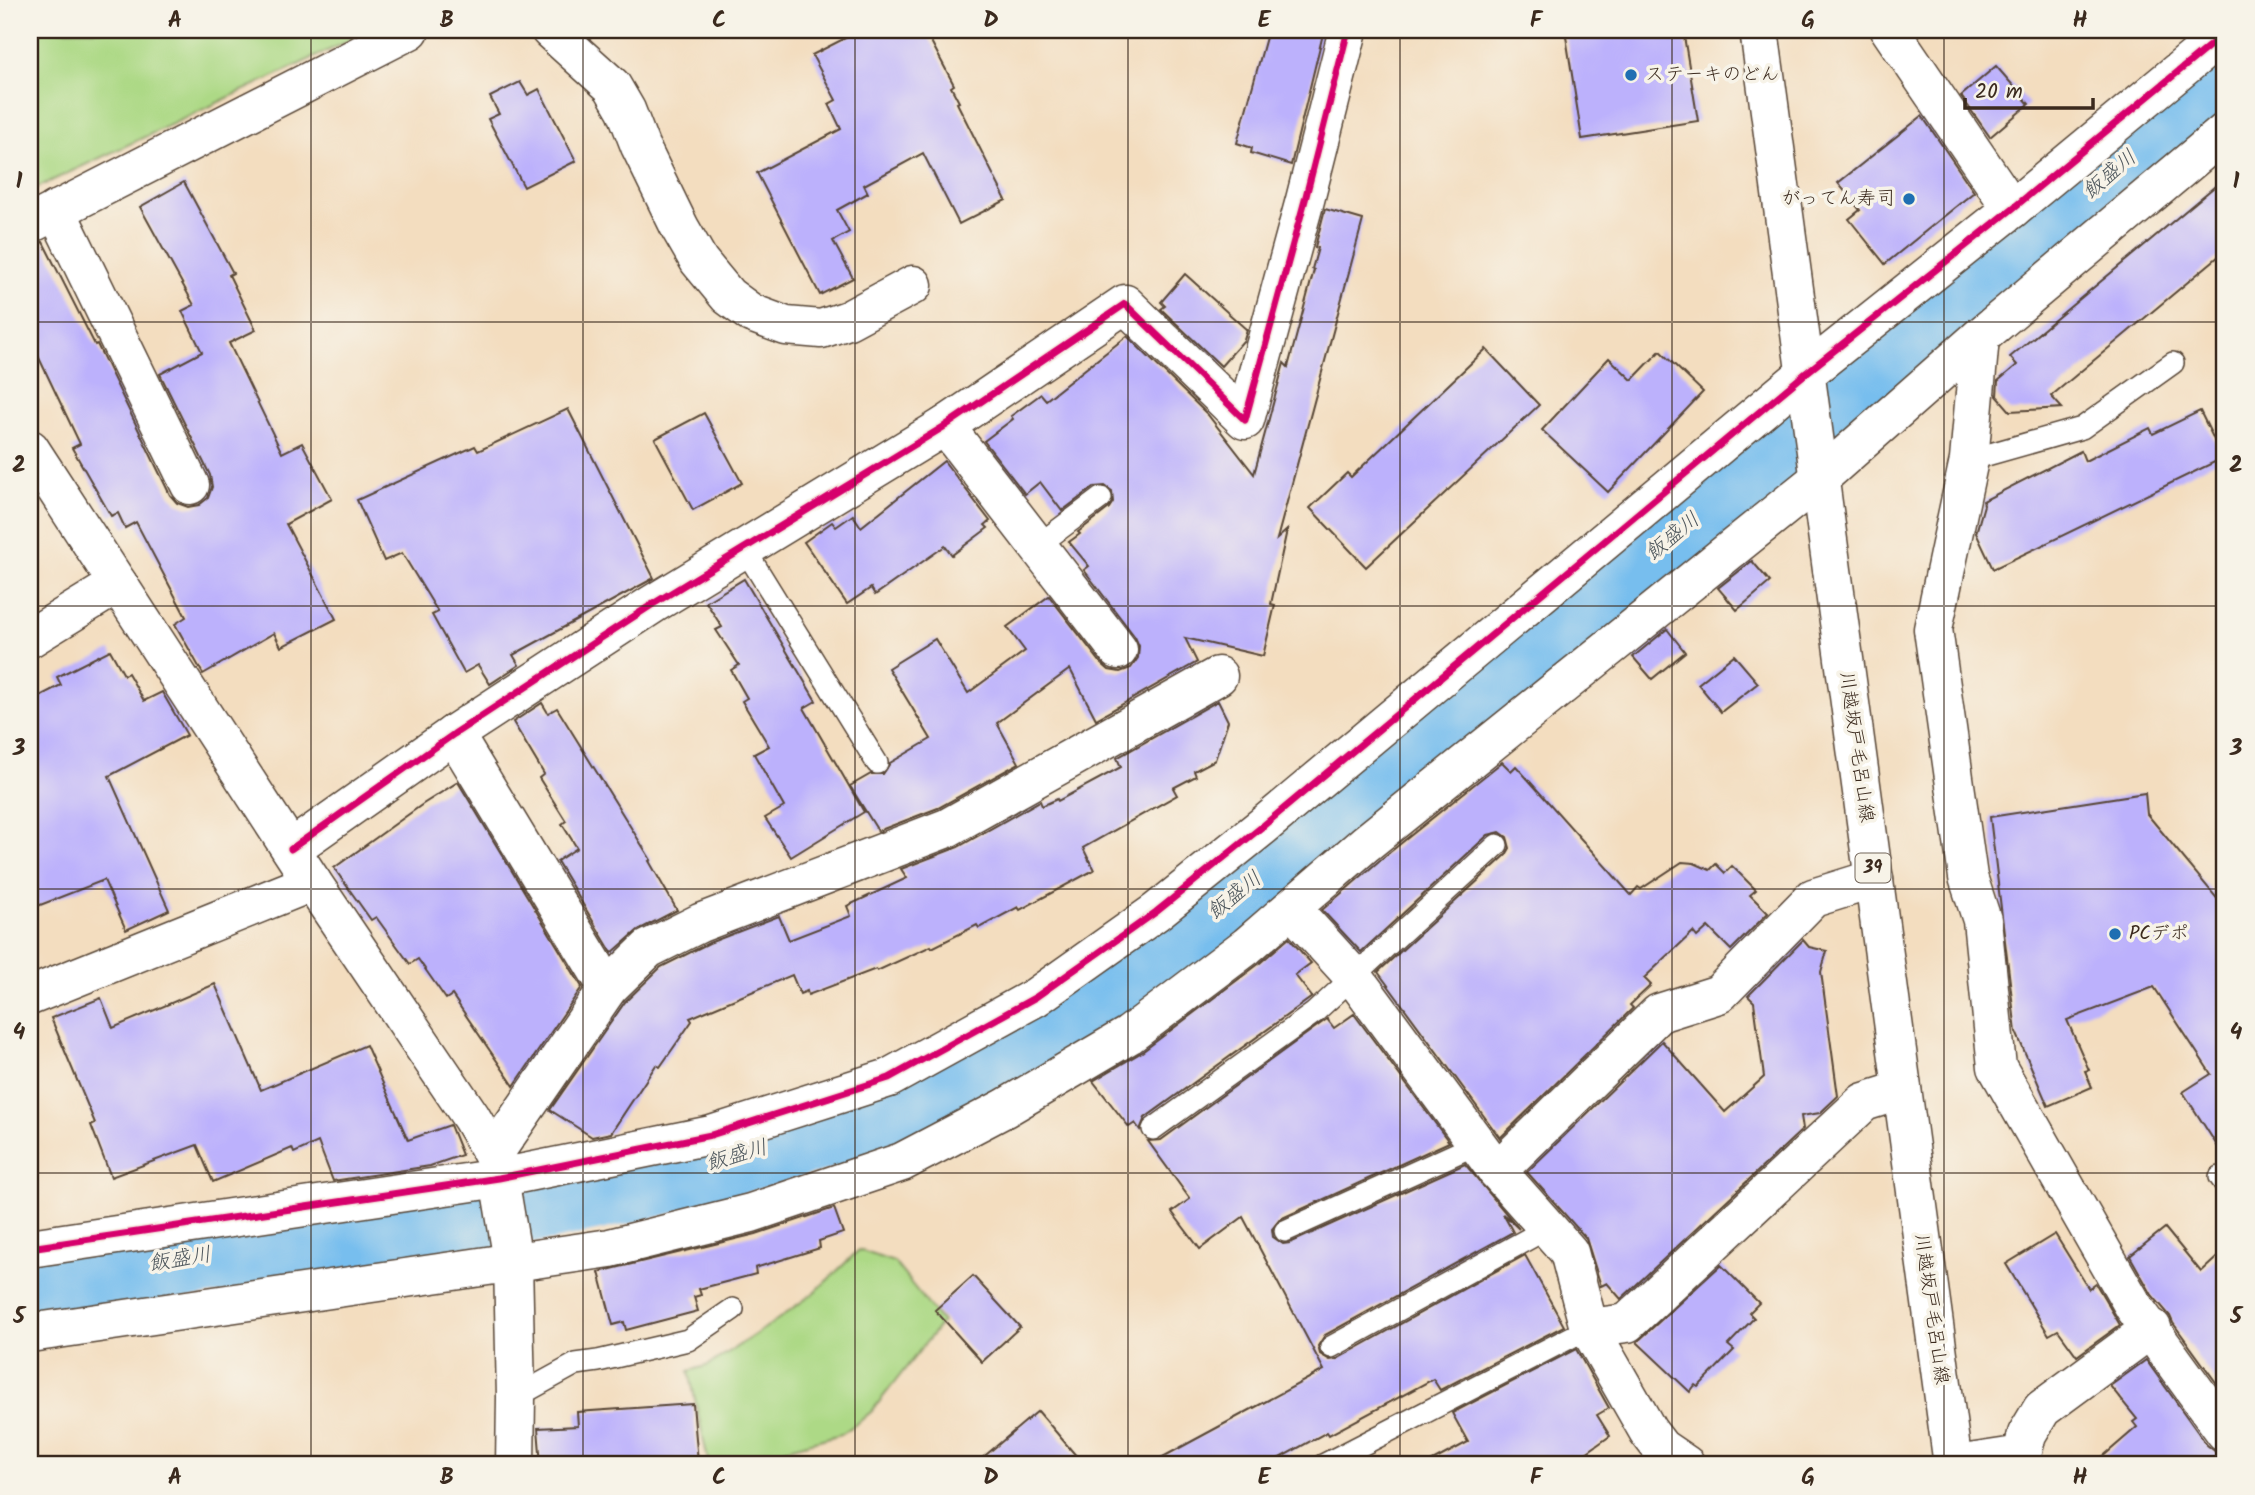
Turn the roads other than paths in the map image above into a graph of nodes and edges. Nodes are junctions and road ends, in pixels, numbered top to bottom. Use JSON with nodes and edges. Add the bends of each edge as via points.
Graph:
{"nodes":[{"id":1,"x":410,"y":30,"type":"edge"},
{"id":2,"x":550,"y":30,"type":"edge"},
{"id":3,"x":1348,"y":30,"type":"edge"},
{"id":4,"x":1759,"y":30,"type":"edge"},
{"id":5,"x":1890,"y":30,"type":"edge"},
{"id":6,"x":2225,"y":33,"type":"edge"},
{"id":7,"x":2225,"y":132,"type":"edge"},
{"id":8,"x":2012,"y":209,"type":"junction"},
{"id":9,"x":43,"y":217,"type":"edge"},
{"id":10,"x":913,"y":285,"type":"dead end"},
{"id":11,"x":1980,"y":337,"type":"junction"},
{"id":12,"x":2173,"y":363,"type":"dead end"},
{"id":13,"x":1805,"y":373,"type":"junction"},
{"id":14,"x":945,"y":426,"type":"junction"},
{"id":15,"x":30,"y":449,"type":"edge"},
{"id":16,"x":1969,"y":460,"type":"junction"},
{"id":17,"x":1820,"y":478,"type":"junction"},
{"id":18,"x":190,"y":485,"type":"dead end"},
{"id":19,"x":1101,"y":498,"type":"dead end"},
{"id":20,"x":1037,"y":546,"type":"junction"},
{"id":21,"x":744,"y":548,"type":"junction"},
{"id":22,"x":118,"y":584,"type":"junction"},
{"id":23,"x":30,"y":638,"type":"edge"},
{"id":24,"x":1118,"y":650,"type":"dead end"},
{"id":25,"x":1218,"y":676,"type":"dead end"},
{"id":26,"x":454,"y":734,"type":"junction"},
{"id":27,"x":877,"y":763,"type":"dead end"},
{"id":28,"x":1497,"y":845,"type":"dead end"},
{"id":29,"x":291,"y":849,"type":"junction"},
{"id":30,"x":1874,"y":879,"type":"junction"},
{"id":31,"x":312,"y":882,"type":"junction"},
{"id":32,"x":1292,"y":909,"type":"junction"},
{"id":33,"x":1353,"y":976,"type":"junction"},
{"id":34,"x":608,"y":988,"type":"junction"},
{"id":35,"x":30,"y":996,"type":"edge"},
{"id":36,"x":1902,"y":1090,"type":"junction"},
{"id":37,"x":1153,"y":1129,"type":"dead end"},
{"id":38,"x":1487,"y":1157,"type":"junction"},
{"id":39,"x":496,"y":1167,"type":"junction"},
{"id":40,"x":1548,"y":1228,"type":"junction"},
{"id":41,"x":1285,"y":1231,"type":"dead end"},
{"id":42,"x":30,"y":1248,"type":"edge"},
{"id":43,"x":513,"y":1261,"type":"junction"},
{"id":44,"x":733,"y":1309,"type":"dead end"},
{"id":45,"x":1590,"y":1328,"type":"junction"},
{"id":46,"x":2152,"y":1328,"type":"junction"},
{"id":47,"x":30,"y":1332,"type":"edge"},
{"id":48,"x":1331,"y":1347,"type":"dead end"},
{"id":49,"x":516,"y":1397,"type":"junction"},
{"id":50,"x":2225,"y":1432,"type":"edge"},
{"id":51,"x":515,"y":1465,"type":"edge"},
{"id":52,"x":1322,"y":1465,"type":"edge"},
{"id":53,"x":1686,"y":1465,"type":"edge"},
{"id":54,"x":1954,"y":1465,"type":"edge"}],
"edges":[{"from":1,"to":9,"type":"street"},
{"from":2,"to":10,"type":"street","via":[[612,86],[699,261],[728,296],[751,313],[786,326],[821,328],[848,320]]},
{"from":3,"to":14,"type":"street","via":[[1245,420],[1125,304]]},
{"from":4,"to":13,"type":"street","name":"川越坂戸毛呂山線","number":"39"},
{"from":5,"to":8,"type":"street"},
{"from":6,"to":8,"type":"street"},
{"from":7,"to":11,"type":"street"},
{"from":8,"to":13,"type":"street"},
{"from":9,"to":18,"type":"street"},
{"from":11,"to":16,"type":"street"},
{"from":11,"to":17,"type":"street"},
{"from":12,"to":16,"type":"lane","via":[[2082,428]]},
{"from":13,"to":17,"type":"street","name":"川越坂戸毛呂山線","number":"39"},
{"from":13,"to":39,"type":"street","via":[[1156,912],[1037,997],[889,1078],[711,1135]]},
{"from":14,"to":20,"type":"street"},
{"from":14,"to":21,"type":"street"},
{"from":15,"to":22,"type":"street"},
{"from":16,"to":46,"type":"street","via":[[1933,629],[1968,877],[1982,920],[1997,1067],[2134,1307]]},
{"from":17,"to":30,"type":"street","name":"川越坂戸毛呂山線","number":"39"},
{"from":17,"to":32,"type":"street","via":[[1365,844]]},
{"from":19,"to":20,"type":"lane"},
{"from":20,"to":24,"type":"street"},
{"from":21,"to":26,"type":"street"},
{"from":21,"to":27,"type":"lane"},
{"from":22,"to":23,"type":"street"},
{"from":22,"to":29,"type":"street"},
{"from":25,"to":34,"type":"street","via":[[947,828],[700,923],[648,949]]},
{"from":26,"to":29,"type":"street"},
{"from":26,"to":34,"type":"street"},
{"from":28,"to":33,"type":"lane"},
{"from":29,"to":31,"type":"street"},
{"from":30,"to":36,"type":"street","name":"川越坂戸毛呂山線","number":"39"},
{"from":30,"to":38,"type":"street","via":[[1813,898],[1719,994],[1659,1013]]},
{"from":31,"to":35,"type":"street"},
{"from":31,"to":39,"type":"street","via":[[471,1117]]},
{"from":32,"to":33,"type":"street"},
{"from":32,"to":43,"type":"street","via":[[1129,1035],[902,1162],[751,1213],[610,1248]]},
{"from":33,"to":37,"type":"lane","via":[[1314,1013]]},
{"from":33,"to":38,"type":"street"},
{"from":34,"to":39,"type":"street"},
{"from":36,"to":45,"type":"street","via":[[1864,1102],[1627,1323]]},
{"from":36,"to":54,"type":"street","name":"川越坂戸毛呂山線","number":"39"},
{"from":38,"to":40,"type":"street"},
{"from":38,"to":41,"type":"lane"},
{"from":39,"to":42,"type":"street"},
{"from":39,"to":43,"type":"street"},
{"from":40,"to":45,"type":"street","via":[[1569,1252]]},
{"from":40,"to":48,"type":"lane"},
{"from":43,"to":47,"type":"street"},
{"from":43,"to":49,"type":"street"},
{"from":44,"to":49,"type":"lane","via":[[688,1340],[576,1364]]},
{"from":45,"to":52,"type":"lane"},
{"from":45,"to":53,"type":"street","via":[[1648,1431],[1661,1448]]},
{"from":46,"to":50,"type":"street"},
{"from":46,"to":54,"type":"street","via":[[2042,1409],[2027,1434],[2022,1455]]},
{"from":49,"to":51,"type":"street"}]}
